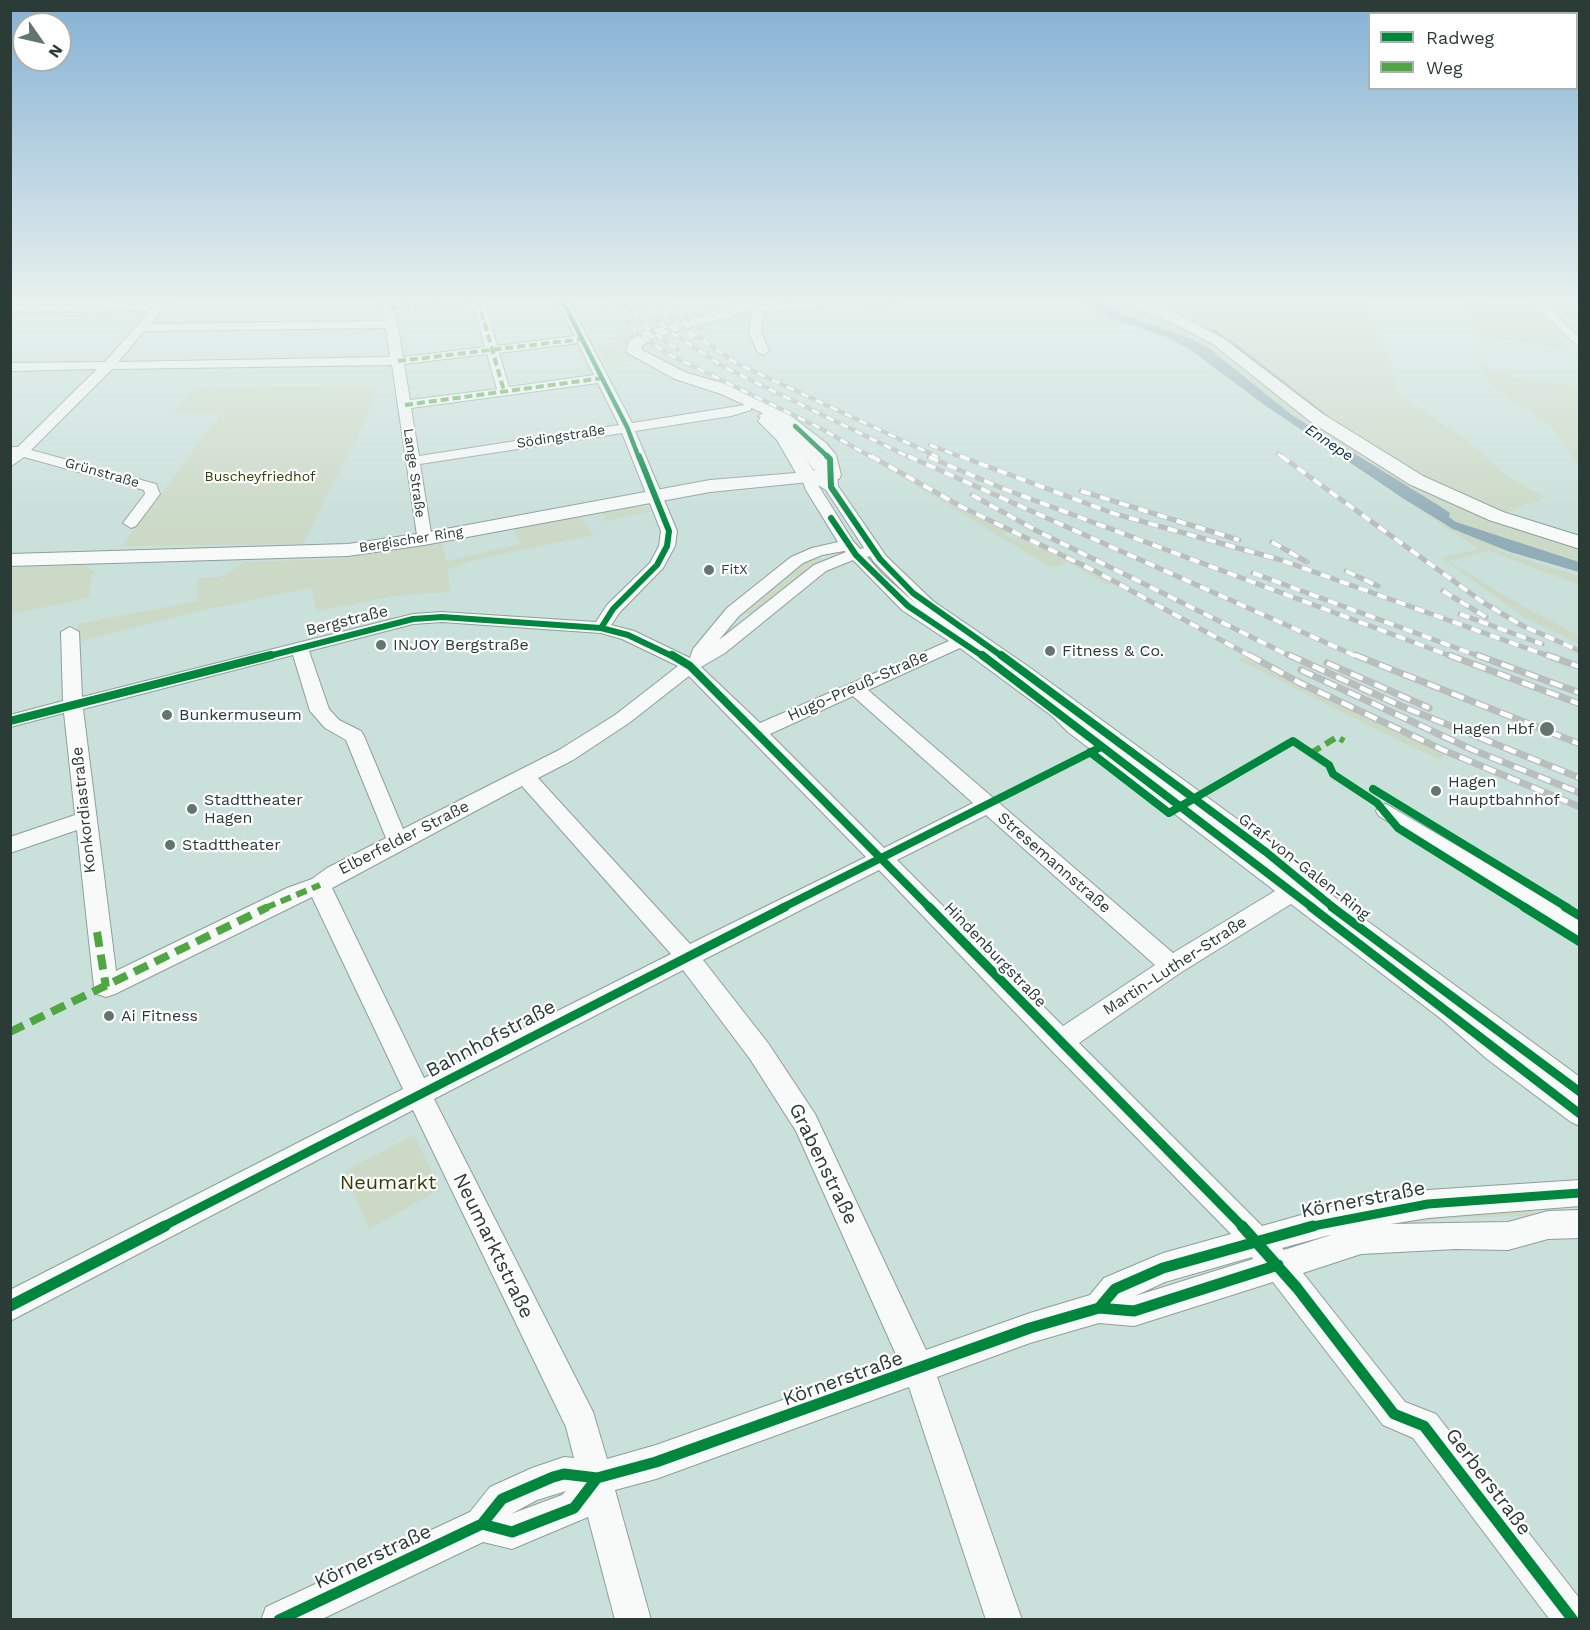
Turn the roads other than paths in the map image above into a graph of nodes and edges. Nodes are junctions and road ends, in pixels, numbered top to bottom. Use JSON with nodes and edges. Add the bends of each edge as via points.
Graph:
{"nodes":[{"id":1,"x":97,"y":376,"type":"edge"},
{"id":2,"x":400,"y":376,"type":"edge"},
{"id":3,"x":500,"y":376,"type":"edge"},
{"id":4,"x":685,"y":376,"type":"edge"},
{"id":5,"x":1263,"y":376,"type":"edge"},
{"id":6,"x":603,"y":378,"type":"joint"},
{"id":7,"x":714,"y":388,"type":"junction"},
{"id":8,"x":504,"y":391,"type":"junction"},
{"id":9,"x":405,"y":405,"type":"junction"},
{"id":10,"x":746,"y":406,"type":"junction"},
{"id":11,"x":765,"y":416,"type":"junction"},
{"id":12,"x":627,"y":427,"type":"junction"},
{"id":13,"x":17,"y":451,"type":"edge"},
{"id":14,"x":412,"y":461,"type":"junction"},
{"id":15,"x":10,"y":463,"type":"edge"},
{"id":16,"x":808,"y":477,"type":"junction"},
{"id":17,"x":831,"y":481,"type":"junction"},
{"id":18,"x":656,"y":495,"type":"junction"},
{"id":19,"x":131,"y":523,"type":"dead end"},
{"id":20,"x":424,"y":539,"type":"junction"},
{"id":21,"x":1580,"y":543,"type":"edge"},
{"id":22,"x":859,"y":550,"type":"junction"},
{"id":23,"x":10,"y":560,"type":"edge"},
{"id":24,"x":733,"y":612,"type":"junction"},
{"id":25,"x":754,"y":621,"type":"junction"},
{"id":26,"x":601,"y":628,"type":"junction"},
{"id":27,"x":69,"y":633,"type":"dead end"},
{"id":28,"x":960,"y":642,"type":"junction"},
{"id":29,"x":299,"y":647,"type":"junction"},
{"id":30,"x":690,"y":666,"type":"junction"},
{"id":31,"x":855,"y":688,"type":"junction"},
{"id":32,"x":73,"y":706,"type":"junction"},
{"id":33,"x":10,"y":721,"type":"edge"},
{"id":34,"x":757,"y":732,"type":"junction"},
{"id":35,"x":525,"y":777,"type":"junction"},
{"id":36,"x":988,"y":805,"type":"junction"},
{"id":37,"x":1386,"y":811,"type":"dead end"},
{"id":38,"x":85,"y":819,"type":"junction"},
{"id":39,"x":398,"y":842,"type":"junction"},
{"id":40,"x":10,"y":845,"type":"edge"},
{"id":41,"x":881,"y":858,"type":"junction"},
{"id":42,"x":321,"y":885,"type":"junction"},
{"id":43,"x":1292,"y":891,"type":"junction"},
{"id":44,"x":1580,"y":930,"type":"edge"},
{"id":45,"x":687,"y":957,"type":"junction"},
{"id":46,"x":1172,"y":966,"type":"junction"},
{"id":47,"x":106,"y":987,"type":"joint"},
{"id":48,"x":1060,"y":1042,"type":"junction"},
{"id":49,"x":1580,"y":1092,"type":"edge"},
{"id":50,"x":419,"y":1096,"type":"junction"},
{"id":51,"x":1580,"y":1114,"type":"edge"},
{"id":52,"x":1580,"y":1193,"type":"edge"},
{"id":53,"x":1580,"y":1224,"type":"edge"},
{"id":54,"x":1268,"y":1253,"type":"junction"},
{"id":55,"x":10,"y":1306,"type":"edge"},
{"id":56,"x":919,"y":1370,"type":"junction"},
{"id":57,"x":597,"y":1478,"type":"junction"},
{"id":58,"x":279,"y":1620,"type":"edge"},
{"id":59,"x":633,"y":1620,"type":"edge"},
{"id":60,"x":1004,"y":1620,"type":"edge"},
{"id":61,"x":1573,"y":1620,"type":"edge"}],
"edges":[{"from":1,"to":13,"type":"street"},
{"from":2,"to":9,"type":"street","name":"Lange Straße"},
{"from":3,"to":8,"type":"street"},
{"from":4,"to":7,"type":"main road"},
{"from":5,"to":21,"type":"main road","via":[[1325,424],[1416,480],[1496,516]]},
{"from":6,"to":8,"type":"street"},
{"from":6,"to":12,"type":"street"},
{"from":7,"to":10,"type":"main road"},
{"from":7,"to":17,"type":"main road","via":[[752,401],[795,426],[830,459]]},
{"from":8,"to":9,"type":"street"},
{"from":9,"to":14,"type":"street","name":"Lange Straße"},
{"from":10,"to":11,"type":"main road"},
{"from":10,"to":12,"type":"street","name":"Södingstraße","via":[[731,412]]},
{"from":11,"to":16,"type":"main road","via":[[784,437]]},
{"from":11,"to":17,"type":"street","via":[[785,426]]},
{"from":12,"to":14,"type":"street","name":"Södingstraße"},
{"from":12,"to":18,"type":"street"},
{"from":13,"to":15,"type":"street"},
{"from":13,"to":19,"type":"street","name":"Grünstraße","via":[[152,487],[153,494]]},
{"from":14,"to":20,"type":"street","name":"Lange Straße"},
{"from":16,"to":17,"type":"main road","name":"Bergischer Ring"},
{"from":16,"to":18,"type":"main road","name":"Bergischer Ring"},
{"from":16,"to":22,"type":"street","via":[[813,490]]},
{"from":17,"to":22,"type":"street"},
{"from":18,"to":20,"type":"main road","name":"Bergischer Ring"},
{"from":18,"to":26,"type":"street","via":[[669,537],[657,565],[613,609]]},
{"from":20,"to":23,"type":"main road","name":"Bergischer Ring","via":[[311,553]]},
{"from":22,"to":24,"type":"street","name":"Elberfelder Straße","via":[[818,551],[797,560]]},
{"from":22,"to":25,"type":"street","name":"Elberfelder Straße","via":[[820,568]]},
{"from":22,"to":28,"type":"street","name":"Graf-von-Galen-Ring","via":[[895,595]]},
{"from":22,"to":49,"type":"street","name":"Graf-von-Galen-Ring","via":[[927,605],[1023,671],[1266,852],[1317,896]]},
{"from":24,"to":25,"type":"street"},
{"from":24,"to":30,"type":"street","name":"Elberfelder Straße"},
{"from":25,"to":30,"type":"street","name":"Elberfelder Straße"},
{"from":26,"to":29,"type":"street","name":"Bergstraße","via":[[428,617]]},
{"from":26,"to":30,"type":"street","name":"Bergstraße","via":[[628,635]]},
{"from":27,"to":32,"type":"street","name":"Konkordiastraße"},
{"from":28,"to":31,"type":"street","name":"Hugo-Preuß-Straße"},
{"from":28,"to":43,"type":"street","name":"Graf-von-Galen-Ring","via":[[1059,712]]},
{"from":29,"to":32,"type":"street","name":"Bergstraße"},
{"from":29,"to":39,"type":"street","via":[[320,711],[332,724],[354,736]]},
{"from":30,"to":34,"type":"street","name":"Hindenburgstraße"},
{"from":30,"to":35,"type":"street","name":"Elberfelder Straße","via":[[622,719]]},
{"from":31,"to":34,"type":"street","name":"Hugo-Preuß-Straße"},
{"from":31,"to":36,"type":"street","name":"Stresemannstraße"},
{"from":32,"to":33,"type":"street","name":"Bergstraße"},
{"from":32,"to":38,"type":"street","name":"Konkordiastraße"},
{"from":34,"to":41,"type":"street","name":"Hindenburgstraße"},
{"from":35,"to":39,"type":"street","name":"Elberfelder Straße"},
{"from":35,"to":45,"type":"street","name":"Grabenstraße"},
{"from":36,"to":41,"type":"street","name":"Bahnhofstraße"},
{"from":36,"to":46,"type":"street","name":"Stresemannstraße"},
{"from":37,"to":44,"type":"street"},
{"from":38,"to":40,"type":"street"},
{"from":38,"to":47,"type":"street","name":"Konkordiastraße"},
{"from":39,"to":42,"type":"street","name":"Elberfelder Straße","via":[[327,878]]},
{"from":41,"to":45,"type":"street","name":"Bahnhofstraße"},
{"from":41,"to":48,"type":"street","name":"Hindenburgstraße"},
{"from":42,"to":47,"type":"street","name":"Elberfelder Straße","via":[[294,894]]},
{"from":42,"to":50,"type":"street","name":"Neumarktstraße","via":[[326,905]]},
{"from":43,"to":46,"type":"street","name":"Martin-Luther-Straße"},
{"from":43,"to":51,"type":"street","name":"Graf-von-Galen-Ring"},
{"from":45,"to":50,"type":"street","name":"Bahnhofstraße"},
{"from":45,"to":56,"type":"street","name":"Grabenstraße","via":[[766,1061],[806,1123]]},
{"from":46,"to":48,"type":"street","name":"Martin-Luther-Straße"},
{"from":48,"to":54,"type":"street","name":"Hindenburgstraße"},
{"from":50,"to":55,"type":"street","name":"Bahnhofstraße"},
{"from":50,"to":57,"type":"street","name":"Neumarktstraße","via":[[580,1424]]},
{"from":52,"to":54,"type":"street","name":"Körnerstraße","via":[[1374,1211],[1303,1227]]},
{"from":53,"to":54,"type":"street","name":"Körnerstraße","via":[[1548,1225],[1508,1236],[1361,1240]]},
{"from":54,"to":56,"type":"street","name":"Körnerstraße","via":[[1134,1311],[1099,1308],[1030,1328]]},
{"from":54,"to":61,"type":"street","name":"Gerberstraße","via":[[1394,1414],[1424,1425]]},
{"from":56,"to":57,"type":"street","name":"Körnerstraße","via":[[674,1456]]},
{"from":56,"to":60,"type":"street","name":"Grabenstraße"},
{"from":57,"to":58,"type":"street","name":"Körnerstraße","via":[[574,1508],[512,1532],[482,1524]]},
{"from":57,"to":59,"type":"street","name":"Neumarktstraße"}]}
